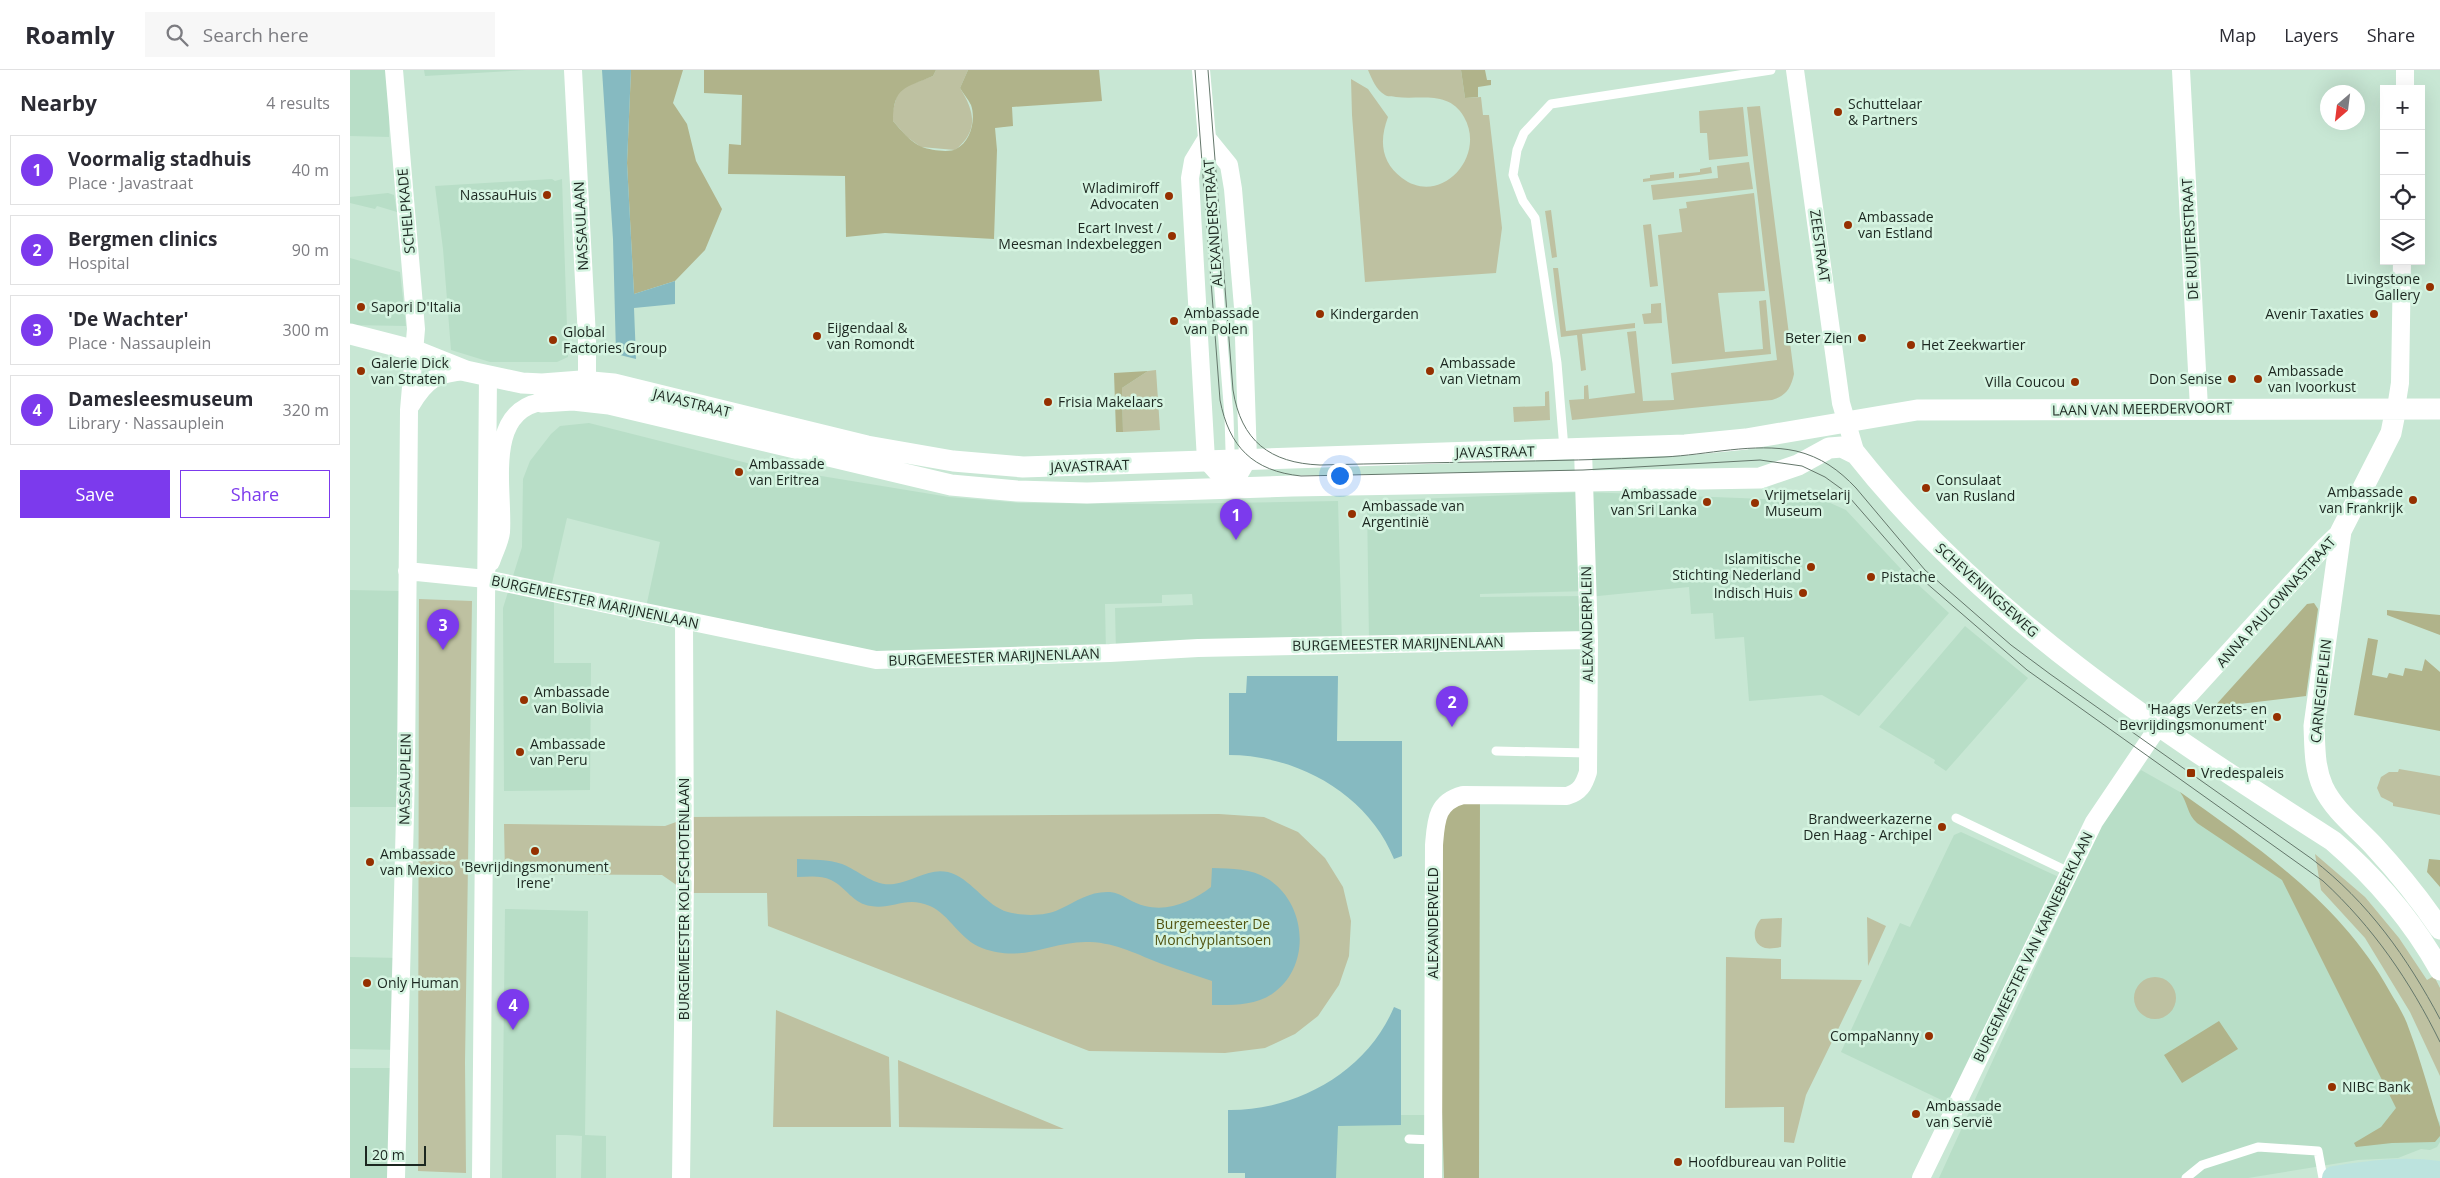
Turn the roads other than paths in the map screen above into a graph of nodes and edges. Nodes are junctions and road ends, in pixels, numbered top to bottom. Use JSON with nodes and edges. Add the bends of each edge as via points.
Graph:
{"nodes":[{"id":1,"x":394,"y":70,"type":"edge"},
{"id":2,"x":572,"y":70,"type":"edge"},
{"id":3,"x":1201,"y":70,"type":"edge"},
{"id":4,"x":1771,"y":70,"type":"edge"},
{"id":5,"x":1796,"y":70,"type":"edge"},
{"id":6,"x":2181,"y":70,"type":"edge"},
{"id":7,"x":2405,"y":70,"type":"edge"},
{"id":8,"x":2405,"y":85,"type":"edge"},
{"id":9,"x":1207,"y":138,"type":"junction"},
{"id":10,"x":2402,"y":265,"type":"edge"},
{"id":11,"x":350,"y":334,"type":"edge"},
{"id":12,"x":416,"y":351,"type":"junction"},
{"id":13,"x":466,"y":371,"type":"junction"},
{"id":14,"x":488,"y":376,"type":"junction"},
{"id":15,"x":587,"y":382,"type":"junction"},
{"id":16,"x":541,"y":402,"type":"joint"},
{"id":17,"x":2200,"y":408,"type":"junction"},
{"id":18,"x":2396,"y":408,"type":"junction"},
{"id":19,"x":2440,"y":409,"type":"edge"},
{"id":20,"x":409,"y":410,"type":"junction"},
{"id":21,"x":1845,"y":422,"type":"junction"},
{"id":22,"x":1574,"y":450,"type":"junction"},
{"id":23,"x":1856,"y":454,"type":"junction"},
{"id":24,"x":1206,"y":460,"type":"junction"},
{"id":25,"x":1239,"y":460,"type":"junction"},
{"id":26,"x":1584,"y":481,"type":"junction"},
{"id":27,"x":1231,"y":488,"type":"junction"},
{"id":28,"x":2341,"y":531,"type":"junction"},
{"id":29,"x":407,"y":571,"type":"junction"},
{"id":30,"x":486,"y":579,"type":"junction"},
{"id":31,"x":684,"y":620,"type":"junction"},
{"id":32,"x":1589,"y":640,"type":"junction"},
{"id":33,"x":2162,"y":727,"type":"junction"},
{"id":34,"x":1496,"y":751,"type":"dead end"},
{"id":35,"x":1588,"y":753,"type":"junction"},
{"id":36,"x":1575,"y":794,"type":"joint"},
{"id":37,"x":1956,"y":818,"type":"dead end"},
{"id":38,"x":2069,"y":872,"type":"junction"},
{"id":39,"x":2440,"y":928,"type":"edge"},
{"id":40,"x":2440,"y":970,"type":"edge"},
{"id":41,"x":1409,"y":1139,"type":"dead end"},
{"id":42,"x":1433,"y":1140,"type":"junction"},
{"id":43,"x":2440,"y":1174,"type":"edge"},
{"id":44,"x":396,"y":1178,"type":"edge"},
{"id":45,"x":481,"y":1178,"type":"edge"},
{"id":46,"x":681,"y":1178,"type":"edge"},
{"id":47,"x":1433,"y":1178,"type":"edge"},
{"id":48,"x":1921,"y":1178,"type":"edge"},
{"id":49,"x":2186,"y":1178,"type":"edge"},
{"id":50,"x":2323,"y":1178,"type":"edge"},
{"id":51,"x":2334,"y":1178,"type":"edge"}],
"edges":[{"from":1,"to":12,"type":"street","name":"SCHELPKADE"},
{"from":2,"to":15,"type":"street","name":"NASSAULAAN"},
{"from":3,"to":9,"type":"street","name":"ALEXANDERSTRAAT"},
{"from":4,"to":22,"type":"lane","via":[[1551,104],[1524,133],[1513,175],[1523,201],[1535,218]]},
{"from":5,"to":21,"type":"street","name":"ZEESTRAAT"},
{"from":6,"to":17,"type":"street","name":"DE RUIJTERSTRAAT"},
{"from":7,"to":8,"type":"street"},
{"from":9,"to":24,"type":"street","name":"ALEXANDERSTRAAT","via":[[1193,162],[1190,178]]},
{"from":9,"to":25,"type":"lane","name":"ALEXANDERSTRAAT"},
{"from":9,"to":25,"type":"street","name":"ALEXANDERSTRAAT","via":[[1229,165],[1233,189],[1243,307]]},
{"from":10,"to":18,"type":"street","name":"ANNA PAULOWNASTRAAT","via":[[2400,383]]},
{"from":11,"to":12,"type":"street","name":"JAVASTRAAT"},
{"from":12,"to":13,"type":"street","name":"JAVASTRAAT"},
{"from":12,"to":20,"type":"street","name":"NASSAUPLEIN"},
{"from":13,"to":14,"type":"street","name":"JAVASTRAAT"},
{"from":13,"to":20,"type":"street","name":"NASSAUPLEIN","via":[[445,372],[422,387]]},
{"from":14,"to":15,"type":"street","name":"JAVASTRAAT","via":[[522,383]]},
{"from":14,"to":30,"type":"street"},
{"from":15,"to":24,"type":"street","name":"JAVASTRAAT","via":[[614,384],[867,446],[953,461],[1023,467]]},
{"from":16,"to":27,"type":"street","name":"JAVASTRAAT","via":[[573,400],[609,404],[951,485],[1077,492]]},
{"from":16,"to":30,"type":"street","via":[[518,412],[507,427],[502,444],[500,534]]},
{"from":17,"to":18,"type":"street","name":"LAAN VAN MEERDERVOORT"},
{"from":17,"to":21,"type":"street","name":"LAAN VAN MEERDERVOORT","via":[[1917,410]]},
{"from":18,"to":19,"type":"street","name":"LAAN VAN MEERDERVOORT"},
{"from":18,"to":28,"type":"street","name":"ANNA PAULOWNASTRAAT","via":[[2391,433]]},
{"from":20,"to":29,"type":"street","name":"NASSAUPLEIN"},
{"from":21,"to":22,"type":"street","name":"JAVASTRAAT","via":[[1703,444]]},
{"from":21,"to":23,"type":"street","name":"SCHEVENINGSEWEG"},
{"from":22,"to":25,"type":"street","name":"JAVASTRAAT"},
{"from":22,"to":26,"type":"street","name":"ALEXANDERPLEIN"},
{"from":23,"to":26,"type":"street","name":"JAVASTRAAT","via":[[1842,447],[1829,448],[1798,465],[1760,478]]},
{"from":23,"to":33,"type":"street","name":"SCHEVENINGSEWEG","via":[[1932,541],[2032,632]]},
{"from":24,"to":25,"type":"street","name":"JAVASTRAAT"},
{"from":24,"to":27,"type":"street"},
{"from":25,"to":27,"type":"street"},
{"from":26,"to":27,"type":"street","name":"JAVASTRAAT"},
{"from":26,"to":32,"type":"street","name":"ALEXANDERPLEIN"},
{"from":28,"to":33,"type":"street","name":"ANNA PAULOWNASTRAAT"},
{"from":28,"to":39,"type":"street","name":"CARNEGIEPLEIN","via":[[2314,726],[2319,775],[2334,805],[2416,894]]},
{"from":29,"to":30,"type":"street","name":"BURGEMEESTER MARIJNENLAAN"},
{"from":29,"to":44,"type":"street","name":"NASSAUPLEIN","via":[[406,783]]},
{"from":30,"to":31,"type":"street","name":"BURGEMEESTER MARIJNENLAAN"},
{"from":30,"to":45,"type":"street"},
{"from":31,"to":32,"type":"street","name":"BURGEMEESTER MARIJNENLAAN","via":[[876,660],[1198,648]]},
{"from":31,"to":46,"type":"street","name":"BURGEMEESTER KOLFSCHOTENLAAN"},
{"from":32,"to":35,"type":"street","name":"ALEXANDERPLEIN"},
{"from":33,"to":38,"type":"street","name":"BURGEMEESTER VAN KARNEBEEKLAAN","via":[[2136,759],[2094,822]]},
{"from":33,"to":40,"type":"street","via":[[2333,841],[2356,861],[2394,902]]},
{"from":34,"to":35,"type":"lane"},
{"from":35,"to":36,"type":"street","name":"ALEXANDERPLEIN","via":[[1584,785]]},
{"from":36,"to":42,"type":"street","name":"ALEXANDERVELD","via":[[1463,796],[1452,798],[1441,807],[1434,845]]},
{"from":37,"to":38,"type":"lane"},
{"from":38,"to":48,"type":"street","name":"BURGEMEESTER VAN KARNEBEEKLAAN"},
{"from":41,"to":42,"type":"lane"},
{"from":42,"to":47,"type":"street","name":"ALEXANDERVELD"},
{"from":43,"to":51,"type":"main road","via":[[2388,1170]]},
{"from":49,"to":50,"type":"lane","via":[[2202,1165],[2258,1147],[2318,1151]]}]}
